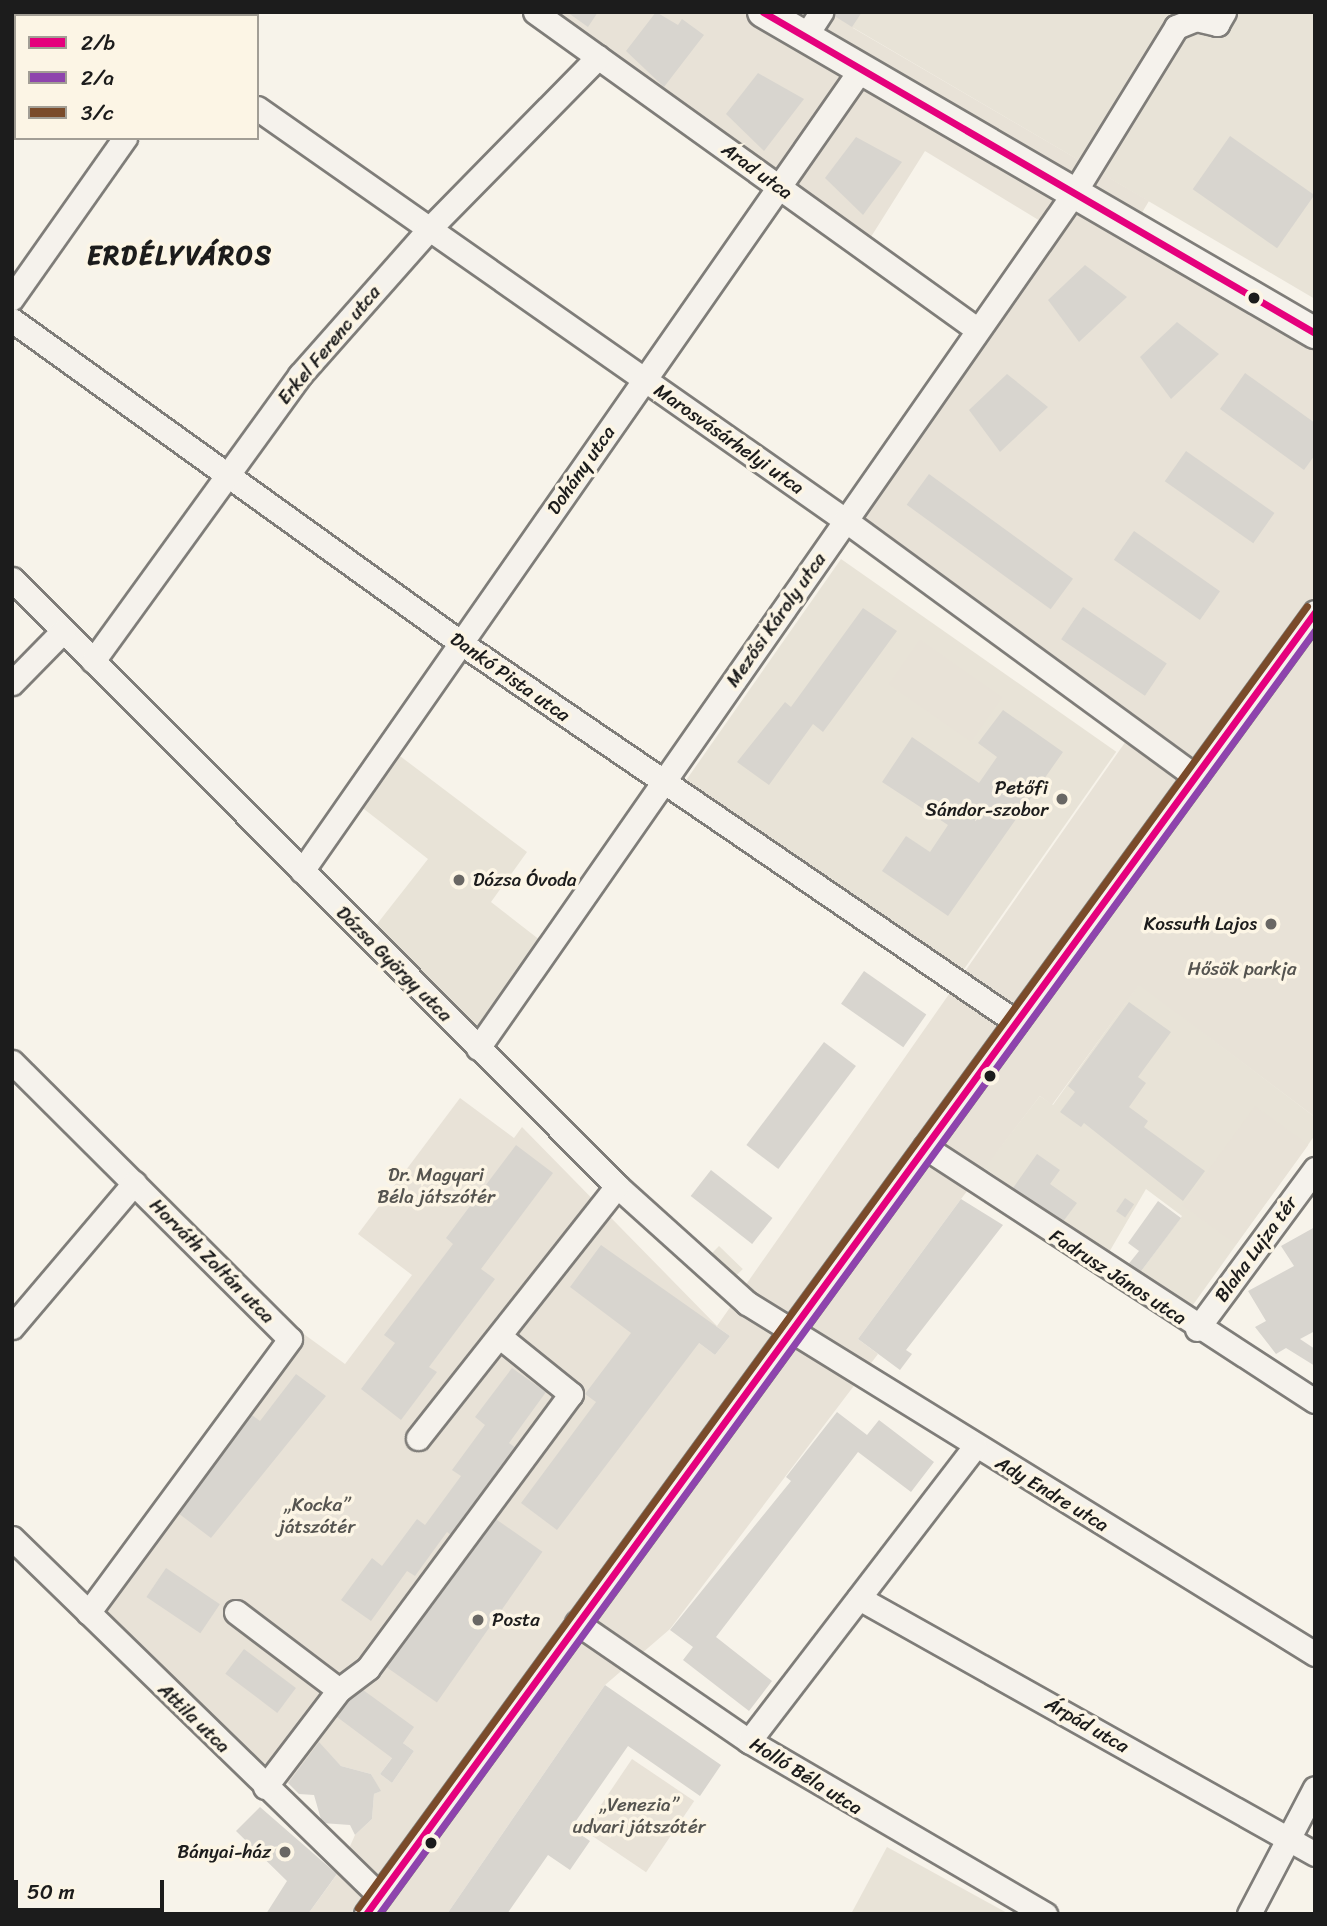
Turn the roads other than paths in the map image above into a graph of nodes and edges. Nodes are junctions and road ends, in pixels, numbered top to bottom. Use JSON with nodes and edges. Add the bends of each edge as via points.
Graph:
{"nodes":[{"id":1,"x":535,"y":12,"type":"edge"},
{"id":2,"x":763,"y":12,"type":"edge"},
{"id":3,"x":1224,"y":12,"type":"edge"},
{"id":4,"x":813,"y":24,"type":"edge"},
{"id":5,"x":598,"y":57,"type":"junction"},
{"id":6,"x":861,"y":69,"type":"junction"},
{"id":7,"x":259,"y":109,"type":"edge"},
{"id":8,"x":124,"y":140,"type":"edge"},
{"id":9,"x":779,"y":187,"type":"junction"},
{"id":10,"x":1074,"y":193,"type":"junction"},
{"id":11,"x":429,"y":229,"type":"junction"},
{"id":12,"x":12,"y":298,"type":"edge"},
{"id":13,"x":12,"y":320,"type":"edge"},
{"id":14,"x":978,"y":330,"type":"junction"},
{"id":15,"x":1315,"y":333,"type":"edge"},
{"id":16,"x":644,"y":379,"type":"junction"},
{"id":17,"x":229,"y":475,"type":"junction"},
{"id":18,"x":845,"y":520,"type":"junction"},
{"id":19,"x":12,"y":579,"type":"edge"},
{"id":20,"x":1315,"y":612,"type":"edge"},
{"id":21,"x":63,"y":631,"type":"junction"},
{"id":22,"x":461,"y":643,"type":"junction"},
{"id":23,"x":93,"y":661,"type":"junction"},
{"id":24,"x":12,"y":683,"type":"edge"},
{"id":25,"x":1195,"y":776,"type":"junction"},
{"id":26,"x":663,"y":782,"type":"junction"},
{"id":27,"x":302,"y":871,"type":"junction"},
{"id":28,"x":1016,"y":1022,"type":"junction"},
{"id":29,"x":478,"y":1048,"type":"junction"},
{"id":30,"x":12,"y":1062,"type":"edge"},
{"id":31,"x":925,"y":1147,"type":"junction"},
{"id":32,"x":1315,"y":1169,"type":"edge"},
{"id":33,"x":134,"y":1183,"type":"junction"},
{"id":34,"x":617,"y":1186,"type":"junction"},
{"id":35,"x":12,"y":1328,"type":"edge"},
{"id":36,"x":1197,"y":1329,"type":"junction"},
{"id":37,"x":789,"y":1334,"type":"junction"},
{"id":38,"x":499,"y":1336,"type":"junction"},
{"id":39,"x":1315,"y":1401,"type":"edge"},
{"id":40,"x":418,"y":1438,"type":"dead end"},
{"id":41,"x":975,"y":1447,"type":"junction"},
{"id":42,"x":12,"y":1538,"type":"edge"},
{"id":43,"x":859,"y":1598,"type":"junction"},
{"id":44,"x":236,"y":1612,"type":"dead end"},
{"id":45,"x":88,"y":1613,"type":"junction"},
{"id":46,"x":577,"y":1623,"type":"junction"},
{"id":47,"x":1315,"y":1654,"type":"edge"},
{"id":48,"x":339,"y":1690,"type":"junction"},
{"id":49,"x":749,"y":1741,"type":"junction"},
{"id":50,"x":265,"y":1787,"type":"junction"},
{"id":51,"x":1315,"y":1788,"type":"edge"},
{"id":52,"x":1289,"y":1839,"type":"junction"},
{"id":53,"x":1315,"y":1854,"type":"edge"},
{"id":54,"x":370,"y":1909,"type":"edge"},
{"id":55,"x":1045,"y":1914,"type":"edge"},
{"id":56,"x":1249,"y":1914,"type":"edge"}],
"edges":[{"from":1,"to":5,"type":"street","name":"Arad utca"},
{"from":2,"to":4,"type":"main road"},
{"from":3,"to":10,"type":"street","name":"Mezősi Károly utca","via":[[1217,24],[1196,19],[1176,27]]},
{"from":4,"to":6,"type":"main road"},
{"from":5,"to":9,"type":"street","name":"Arad utca"},
{"from":5,"to":11,"type":"street","name":"Erkel Ferenc utca"},
{"from":6,"to":9,"type":"street","name":"Dohány utca"},
{"from":6,"to":10,"type":"main road"},
{"from":7,"to":11,"type":"street","name":"Marosvásárhelyi utca"},
{"from":8,"to":12,"type":"street"},
{"from":9,"to":14,"type":"street","name":"Arad utca"},
{"from":9,"to":16,"type":"street","name":"Dohány utca"},
{"from":10,"to":14,"type":"street","name":"Mezősi Károly utca"},
{"from":10,"to":15,"type":"main road"},
{"from":11,"to":16,"type":"street","name":"Marosvásárhelyi utca"},
{"from":11,"to":17,"type":"street","name":"Erkel Ferenc utca","via":[[300,375]]},
{"from":13,"to":17,"type":"street","name":"Dankó Pista utca"},
{"from":14,"to":18,"type":"street","name":"Mezősi Károly utca"},
{"from":16,"to":18,"type":"street","name":"Marosvásárhelyi utca"},
{"from":16,"to":22,"type":"street","name":"Dohány utca"},
{"from":17,"to":22,"type":"street","name":"Dankó Pista utca"},
{"from":17,"to":23,"type":"street","name":"Erkel Ferenc utca"},
{"from":18,"to":25,"type":"street","name":"Marosvásárhelyi utca"},
{"from":18,"to":26,"type":"street","name":"Mezősi Károly utca"},
{"from":19,"to":21,"type":"street","name":"Dózsa György utca"},
{"from":20,"to":25,"type":"street"},
{"from":21,"to":23,"type":"street","name":"Dózsa György utca"},
{"from":21,"to":24,"type":"street"},
{"from":22,"to":26,"type":"street","name":"Dankó Pista utca"},
{"from":22,"to":27,"type":"street","name":"Dohány utca"},
{"from":23,"to":27,"type":"street","name":"Dózsa György utca"},
{"from":25,"to":28,"type":"street"},
{"from":26,"to":28,"type":"street","name":"Dankó Pista utca"},
{"from":26,"to":29,"type":"street","name":"Mezősi Károly utca"},
{"from":27,"to":29,"type":"street","name":"Dózsa György utca"},
{"from":28,"to":31,"type":"street"},
{"from":29,"to":34,"type":"street","name":"Dózsa György utca"},
{"from":30,"to":33,"type":"street","name":"Horváth Zoltán utca"},
{"from":31,"to":36,"type":"street","name":"Fadrusz János utca"},
{"from":31,"to":37,"type":"street"},
{"from":32,"to":36,"type":"street","name":"Blaha Lujza tér"},
{"from":33,"to":35,"type":"street"},
{"from":33,"to":45,"type":"street","name":"Horváth Zoltán utca","via":[[290,1339]]},
{"from":34,"to":37,"type":"street","name":"Dózsa György utca"},
{"from":34,"to":38,"type":"street"},
{"from":36,"to":39,"type":"street","name":"Fadrusz János utca"},
{"from":37,"to":41,"type":"street","name":"Ady Endre utca"},
{"from":37,"to":46,"type":"street"},
{"from":38,"to":40,"type":"street"},
{"from":38,"to":48,"type":"street","via":[[571,1394],[368,1668]]},
{"from":41,"to":43,"type":"street"},
{"from":41,"to":47,"type":"street","name":"Ady Endre utca"},
{"from":42,"to":45,"type":"street","name":"Attila utca"},
{"from":43,"to":49,"type":"street"},
{"from":43,"to":52,"type":"street","name":"Árpád utca"},
{"from":44,"to":48,"type":"street"},
{"from":45,"to":50,"type":"street","name":"Attila utca"},
{"from":46,"to":49,"type":"street","name":"Holló Béla utca"},
{"from":46,"to":54,"type":"street"},
{"from":48,"to":50,"type":"street"},
{"from":49,"to":55,"type":"street","name":"Holló Béla utca"},
{"from":50,"to":54,"type":"street","name":"Attila utca"},
{"from":51,"to":52,"type":"street"},
{"from":52,"to":53,"type":"street","name":"Árpád utca"},
{"from":52,"to":56,"type":"street"}]}
